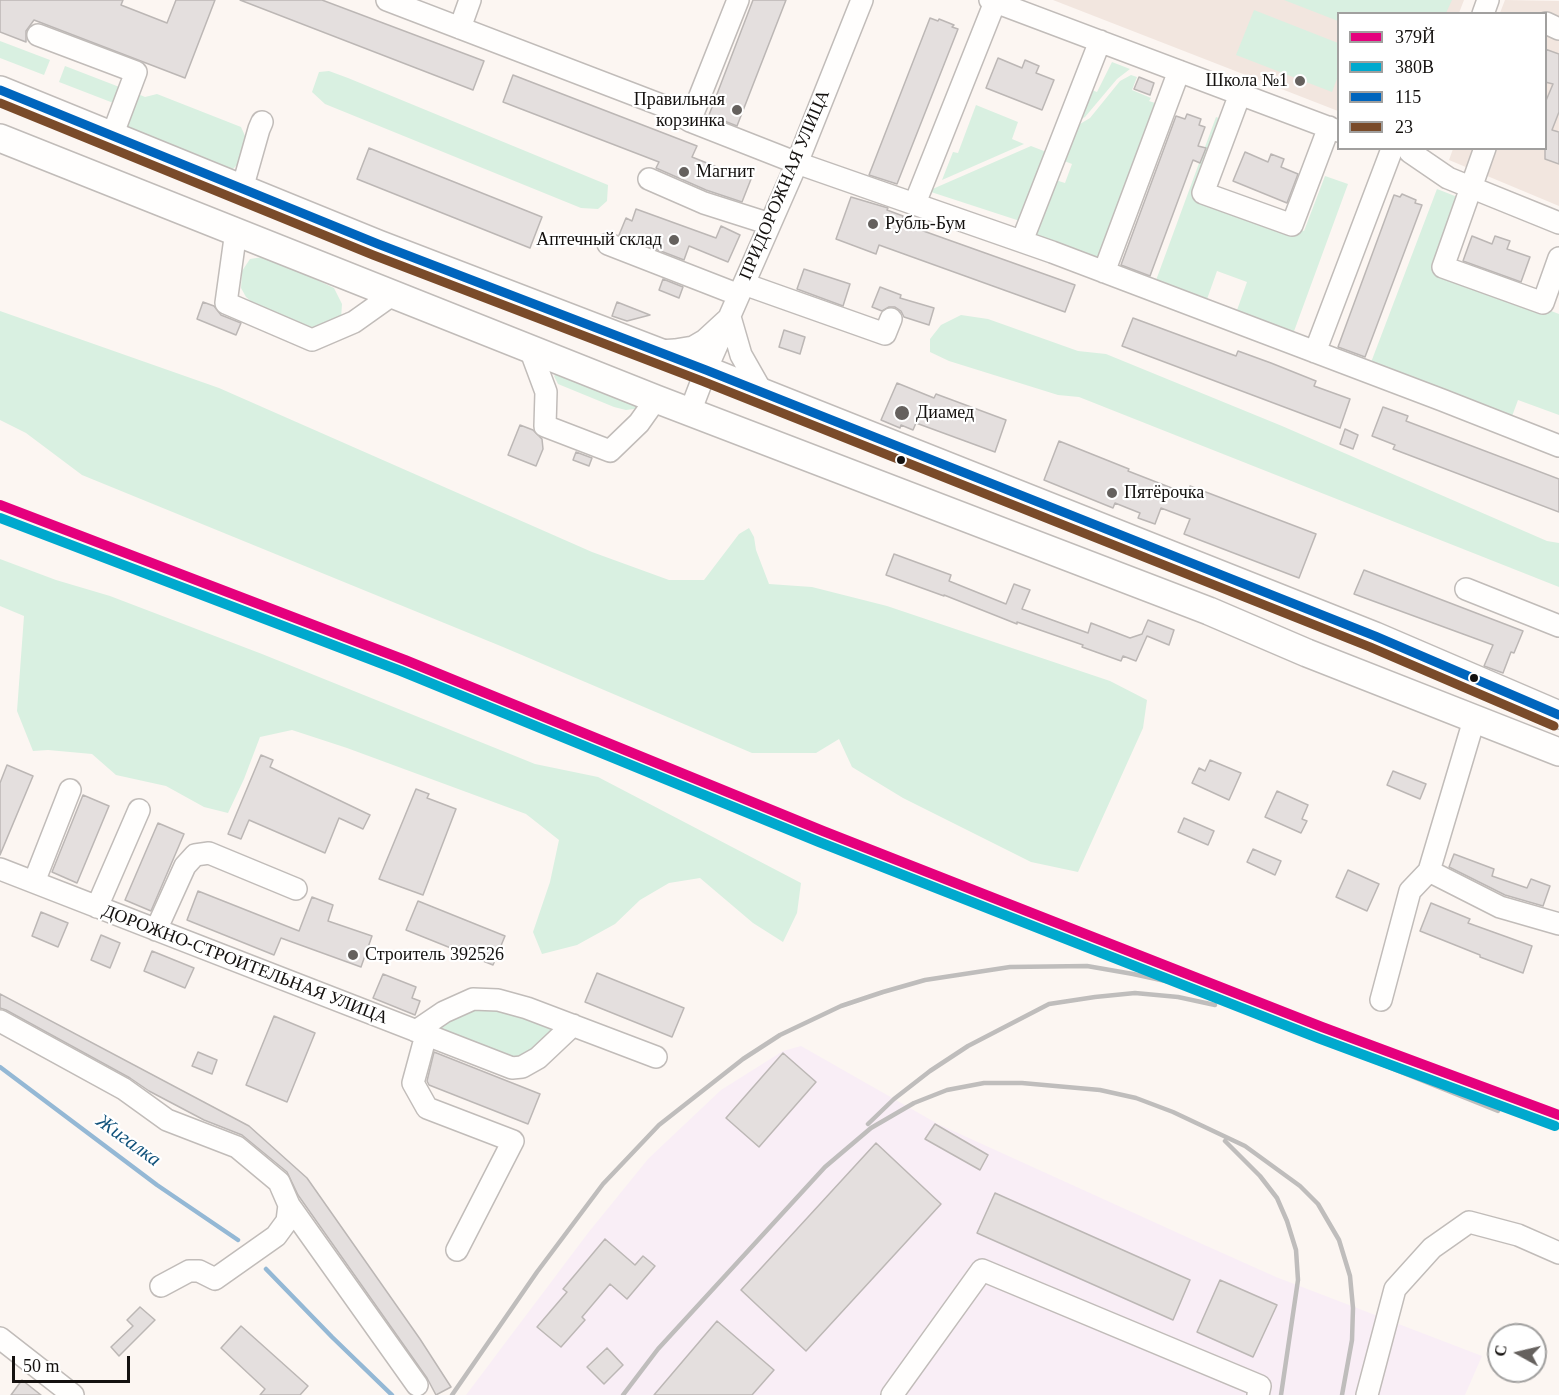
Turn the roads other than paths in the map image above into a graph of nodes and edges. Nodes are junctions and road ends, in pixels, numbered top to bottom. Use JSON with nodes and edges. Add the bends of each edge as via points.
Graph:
{"nodes":[{"id":1,"x":387,"y":0,"type":"edge"},
{"id":2,"x":470,"y":0,"type":"edge"},
{"id":3,"x":738,"y":0,"type":"edge"},
{"id":4,"x":862,"y":0,"type":"edge"},
{"id":5,"x":993,"y":1,"type":"edge"},
{"id":6,"x":460,"y":28,"type":"junction"},
{"id":7,"x":38,"y":35,"type":"dead end"},
{"id":8,"x":1100,"y":41,"type":"junction"},
{"id":9,"x":1179,"y":71,"type":"junction"},
{"id":10,"x":0,"y":90,"type":"edge"},
{"id":11,"x":1240,"y":94,"type":"junction"},
{"id":12,"x":690,"y":121,"type":"junction"},
{"id":13,"x":262,"y":122,"type":"dead end"},
{"id":14,"x":1334,"y":129,"type":"edge"},
{"id":15,"x":112,"y":136,"type":"junction"},
{"id":16,"x":0,"y":138,"type":"edge"},
{"id":17,"x":1402,"y":150,"type":"edge"},
{"id":18,"x":1404,"y":150,"type":"edge"},
{"id":19,"x":1484,"y":150,"type":"edge"},
{"id":20,"x":797,"y":163,"type":"junction"},
{"id":21,"x":649,"y":179,"type":"dead end"},
{"id":22,"x":1470,"y":187,"type":"junction"},
{"id":23,"x":242,"y":189,"type":"junction"},
{"id":24,"x":915,"y":203,"type":"junction"},
{"id":25,"x":1559,"y":223,"type":"edge"},
{"id":26,"x":770,"y":224,"type":"junction"},
{"id":27,"x":236,"y":231,"type":"junction"},
{"id":28,"x":1022,"y":241,"type":"junction"},
{"id":29,"x":608,"y":244,"type":"dead end"},
{"id":30,"x":1559,"y":258,"type":"edge"},
{"id":31,"x":1104,"y":272,"type":"junction"},
{"id":32,"x":741,"y":289,"type":"junction"},
{"id":33,"x":392,"y":295,"type":"junction"},
{"id":34,"x":730,"y":317,"type":"junction"},
{"id":35,"x":891,"y":319,"type":"dead end"},
{"id":36,"x":531,"y":349,"type":"junction"},
{"id":37,"x":657,"y":351,"type":"junction"},
{"id":38,"x":1316,"y":352,"type":"junction"},
{"id":39,"x":706,"y":370,"type":"junction"},
{"id":40,"x":762,"y":392,"type":"junction"},
{"id":41,"x":656,"y":399,"type":"junction"},
{"id":42,"x":690,"y":412,"type":"junction"},
{"id":43,"x":1559,"y":446,"type":"edge"},
{"id":44,"x":1466,"y":589,"type":"dead end"},
{"id":45,"x":1559,"y":626,"type":"edge"},
{"id":46,"x":1559,"y":715,"type":"edge"},
{"id":47,"x":1474,"y":720,"type":"junction"},
{"id":48,"x":1559,"y":752,"type":"edge"},
{"id":49,"x":70,"y":790,"type":"dead end"},
{"id":50,"x":139,"y":810,"type":"dead end"},
{"id":51,"x":0,"y":869,"type":"edge"},
{"id":52,"x":1429,"y":871,"type":"junction"},
{"id":53,"x":34,"y":882,"type":"junction"},
{"id":54,"x":296,"y":889,"type":"dead end"},
{"id":55,"x":97,"y":907,"type":"junction"},
{"id":56,"x":1559,"y":924,"type":"edge"},
{"id":57,"x":156,"y":930,"type":"junction"},
{"id":58,"x":1381,"y":1000,"type":"dead end"},
{"id":59,"x":0,"y":1021,"type":"edge"},
{"id":60,"x":573,"y":1025,"type":"junction"},
{"id":61,"x":421,"y":1033,"type":"junction"},
{"id":62,"x":656,"y":1057,"type":"dead end"},
{"id":63,"x":289,"y":1204,"type":"junction"},
{"id":64,"x":457,"y":1250,"type":"dead end"},
{"id":65,"x":1559,"y":1253,"type":"edge"},
{"id":66,"x":161,"y":1287,"type":"dead end"},
{"id":67,"x":0,"y":1338,"type":"edge"},
{"id":68,"x":417,"y":1385,"type":"dead end"},
{"id":69,"x":73,"y":1395,"type":"edge"},
{"id":70,"x":892,"y":1395,"type":"edge"},
{"id":71,"x":1258,"y":1395,"type":"edge"},
{"id":72,"x":1367,"y":1395,"type":"edge"}],
"edges":[{"from":1,"to":6,"type":"street"},
{"from":2,"to":6,"type":"street"},
{"from":3,"to":12,"type":"street"},
{"from":4,"to":20,"type":"street","name":"ПРИДОРОЖНАЯ УЛИЦА"},
{"from":5,"to":8,"type":"street"},
{"from":5,"to":24,"type":"street"},
{"from":6,"to":12,"type":"street","via":[[669,108]]},
{"from":7,"to":15,"type":"street","via":[[136,72]]},
{"from":8,"to":9,"type":"street"},
{"from":8,"to":28,"type":"street"},
{"from":9,"to":11,"type":"street"},
{"from":9,"to":31,"type":"street"},
{"from":10,"to":15,"type":"main road"},
{"from":11,"to":14,"type":"street"},
{"from":11,"to":14,"type":"street","via":[[1203,193],[1292,225]]},
{"from":12,"to":20,"type":"street"},
{"from":13,"to":23,"type":"street"},
{"from":15,"to":23,"type":"main road"},
{"from":16,"to":27,"type":"main road"},
{"from":17,"to":38,"type":"street"},
{"from":18,"to":22,"type":"street"},
{"from":19,"to":22,"type":"street"},
{"from":20,"to":24,"type":"street"},
{"from":20,"to":26,"type":"street","name":"ПРИДОРОЖНАЯ УЛИЦА"},
{"from":21,"to":26,"type":"street","via":[[704,203]]},
{"from":22,"to":25,"type":"street"},
{"from":22,"to":30,"type":"street","via":[[1443,267],[1543,303]]},
{"from":23,"to":37,"type":"main road"},
{"from":24,"to":28,"type":"street"},
{"from":26,"to":32,"type":"street","name":"ПРИДОРОЖНАЯ УЛИЦА"},
{"from":27,"to":33,"type":"main road"},
{"from":27,"to":33,"type":"street","via":[[226,303],[312,340],[354,322]]},
{"from":28,"to":31,"type":"street"},
{"from":29,"to":32,"type":"street"},
{"from":31,"to":38,"type":"street"},
{"from":32,"to":34,"type":"street","name":"ПРИДОРОЖНАЯ УЛИЦА"},
{"from":32,"to":35,"type":"street","via":[[885,334]]},
{"from":33,"to":36,"type":"main road"},
{"from":34,"to":37,"type":"street","via":[[693,347]]},
{"from":34,"to":39,"type":"street","name":"ПРИДОРОЖНАЯ УЛИЦА"},
{"from":34,"to":40,"type":"street","via":[[741,355]]},
{"from":36,"to":41,"type":"main road"},
{"from":36,"to":41,"type":"street","via":[[546,392],[545,426],[610,452]]},
{"from":37,"to":39,"type":"main road"},
{"from":38,"to":43,"type":"street"},
{"from":39,"to":40,"type":"main road"},
{"from":39,"to":42,"type":"street","name":"ПРИДОРОЖНАЯ УЛИЦА"},
{"from":40,"to":46,"type":"main road","via":[[1375,636]]},
{"from":41,"to":42,"type":"main road"},
{"from":42,"to":47,"type":"main road","via":[[1209,611]]},
{"from":44,"to":45,"type":"street"},
{"from":47,"to":48,"type":"main road"},
{"from":47,"to":52,"type":"street"},
{"from":49,"to":53,"type":"street"},
{"from":50,"to":55,"type":"street"},
{"from":51,"to":53,"type":"street","name":"ДОРОЖНО-СТРОИТЕЛЬНАЯ УЛИЦА"},
{"from":52,"to":56,"type":"street","via":[[1500,907]]},
{"from":52,"to":58,"type":"street","via":[[1410,891]]},
{"from":53,"to":55,"type":"street","name":"ДОРОЖНО-СТРОИТЕЛЬНАЯ УЛИЦА"},
{"from":54,"to":57,"type":"street","via":[[209,853],[195,855],[185,866]]},
{"from":55,"to":57,"type":"street","name":"ДОРОЖНО-СТРОИТЕЛЬНАЯ УЛИЦА"},
{"from":57,"to":61,"type":"street","name":"ДОРОЖНО-СТРОИТЕЛЬНАЯ УЛИЦА"},
{"from":59,"to":63,"type":"street","via":[[124,1089],[167,1120],[237,1147],[279,1182]]},
{"from":60,"to":61,"type":"street","via":[[498,1000],[473,999],[444,1012]]},
{"from":60,"to":61,"type":"street","name":"ДОРОЖНО-СТРОИТЕЛЬНАЯ УЛИЦА","via":[[538,1058],[512,1068]]},
{"from":60,"to":62,"type":"street"},
{"from":61,"to":64,"type":"street","via":[[413,1083],[427,1108],[513,1141]]},
{"from":63,"to":66,"type":"street","via":[[287,1221],[276,1236],[215,1279],[189,1271]]},
{"from":63,"to":68,"type":"street"},
{"from":65,"to":72,"type":"street","via":[[1518,1235],[1469,1222],[1432,1248],[1395,1290]]},
{"from":67,"to":69,"type":"street"},
{"from":70,"to":71,"type":"street","via":[[982,1270],[1260,1386]]}]}
